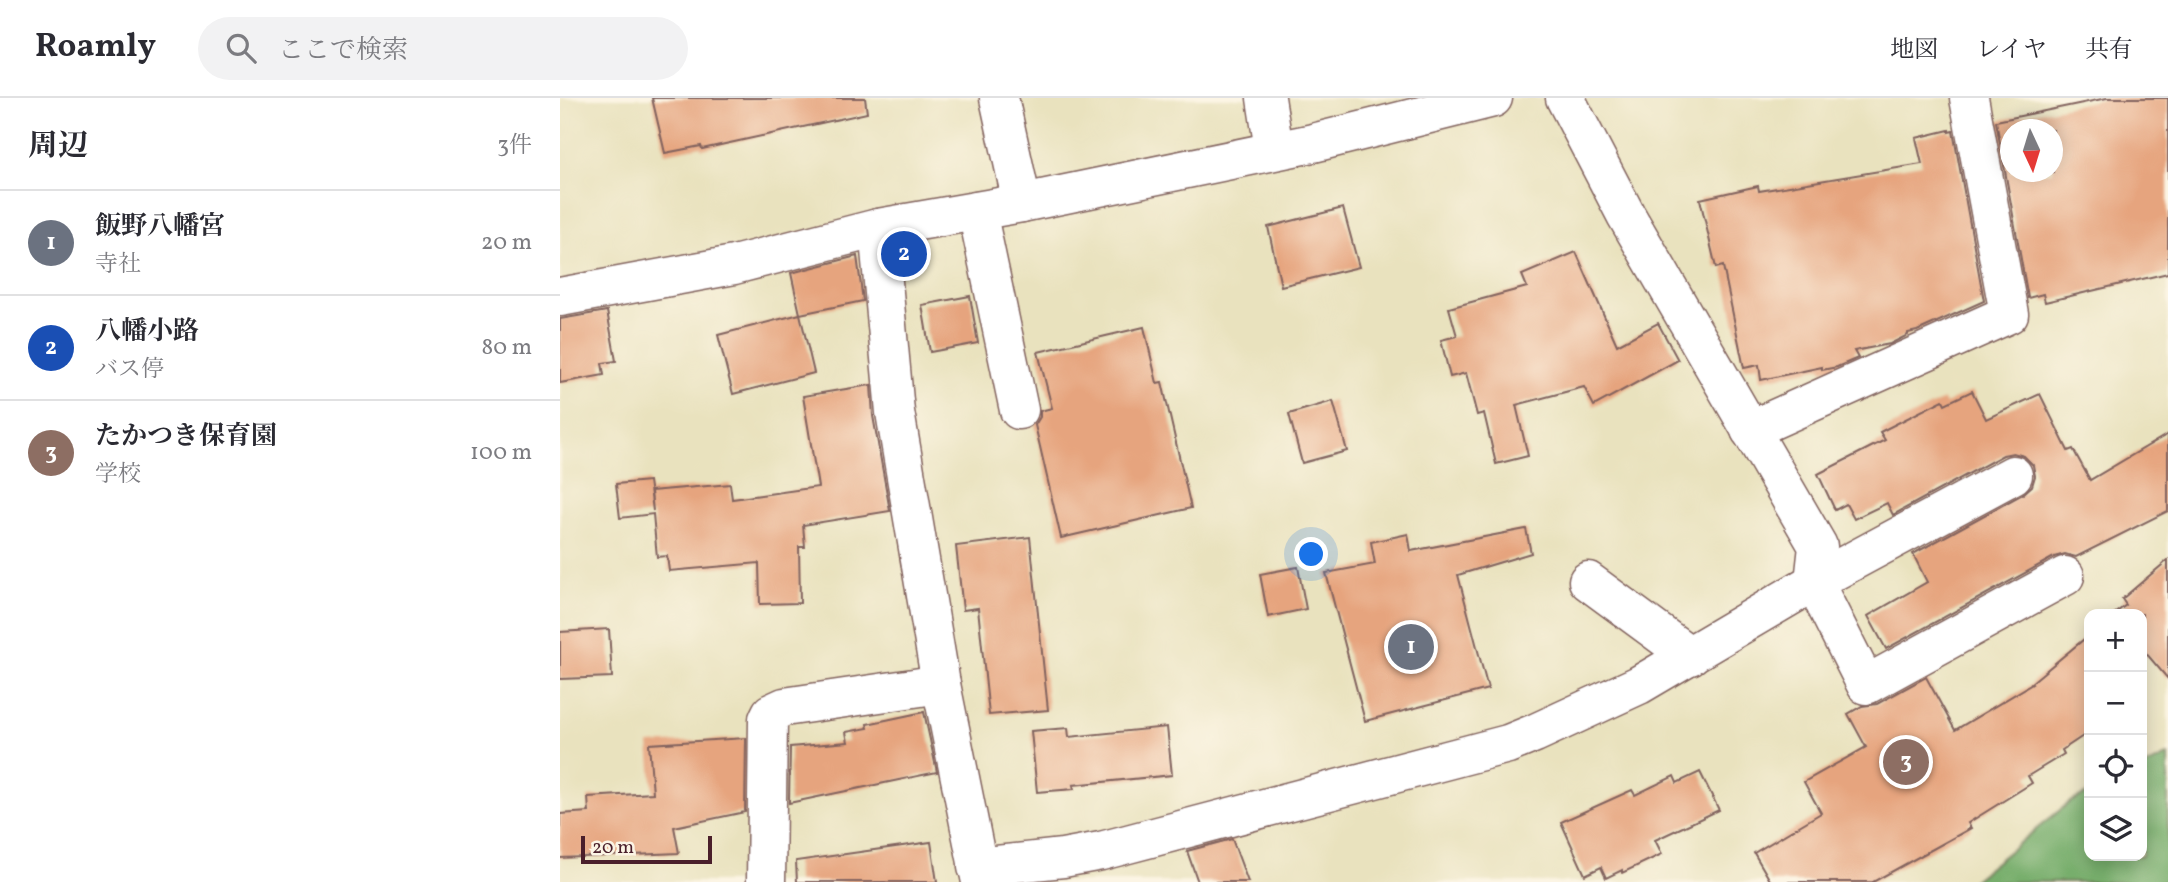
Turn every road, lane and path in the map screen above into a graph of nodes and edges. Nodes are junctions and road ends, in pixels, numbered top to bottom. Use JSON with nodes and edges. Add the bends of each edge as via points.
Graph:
{"nodes":[{"id":1,"x":999,"y":98,"type":"edge"},
{"id":2,"x":1266,"y":98,"type":"edge"},
{"id":3,"x":1493,"y":98,"type":"edge"},
{"id":4,"x":1565,"y":98,"type":"edge"},
{"id":5,"x":1969,"y":98,"type":"edge"},
{"id":6,"x":1274,"y":150,"type":"junction"},
{"id":7,"x":1022,"y":203,"type":"junction"},
{"id":8,"x":977,"y":211,"type":"junction"},
{"id":9,"x":878,"y":228,"type":"junction"},
{"id":10,"x":560,"y":297,"type":"edge"},
{"id":11,"x":1019,"y":410,"type":"dead end"},
{"id":12,"x":1750,"y":430,"type":"junction"},
{"id":13,"x":2013,"y":475,"type":"dead end"},
{"id":14,"x":2065,"y":576,"type":"dead end"},
{"id":15,"x":1588,"y":581,"type":"dead end"},
{"id":16,"x":1814,"y":582,"type":"junction"},
{"id":17,"x":1690,"y":656,"type":"junction"},
{"id":18,"x":940,"y":684,"type":"junction"},
{"id":19,"x":979,"y":874,"type":"edge"},
{"id":20,"x":766,"y":882,"type":"edge"}],
"edges":[{"from":1,"to":7,"type":"street"},
{"from":2,"to":6,"type":"street"},
{"from":3,"to":6,"type":"street"},
{"from":4,"to":12,"type":"street","via":[[1626,215]]},
{"from":5,"to":12,"type":"street","via":[[2009,314]]},
{"from":6,"to":7,"type":"street"},
{"from":7,"to":8,"type":"street"},
{"from":8,"to":9,"type":"street"},
{"from":8,"to":11,"type":"street"},
{"from":9,"to":10,"type":"street","via":[[734,265]]},
{"from":9,"to":18,"type":"street","via":[[895,412]]},
{"from":12,"to":16,"type":"street","via":[[1818,546]]},
{"from":13,"to":16,"type":"street"},
{"from":14,"to":16,"type":"street","via":[[1866,685]]},
{"from":15,"to":17,"type":"street"},
{"from":16,"to":17,"type":"street"},
{"from":17,"to":19,"type":"street","via":[[1639,685],[1508,744],[1101,851]]},
{"from":18,"to":19,"type":"street"},
{"from":18,"to":20,"type":"street","via":[[784,706],[771,713]]}]}
